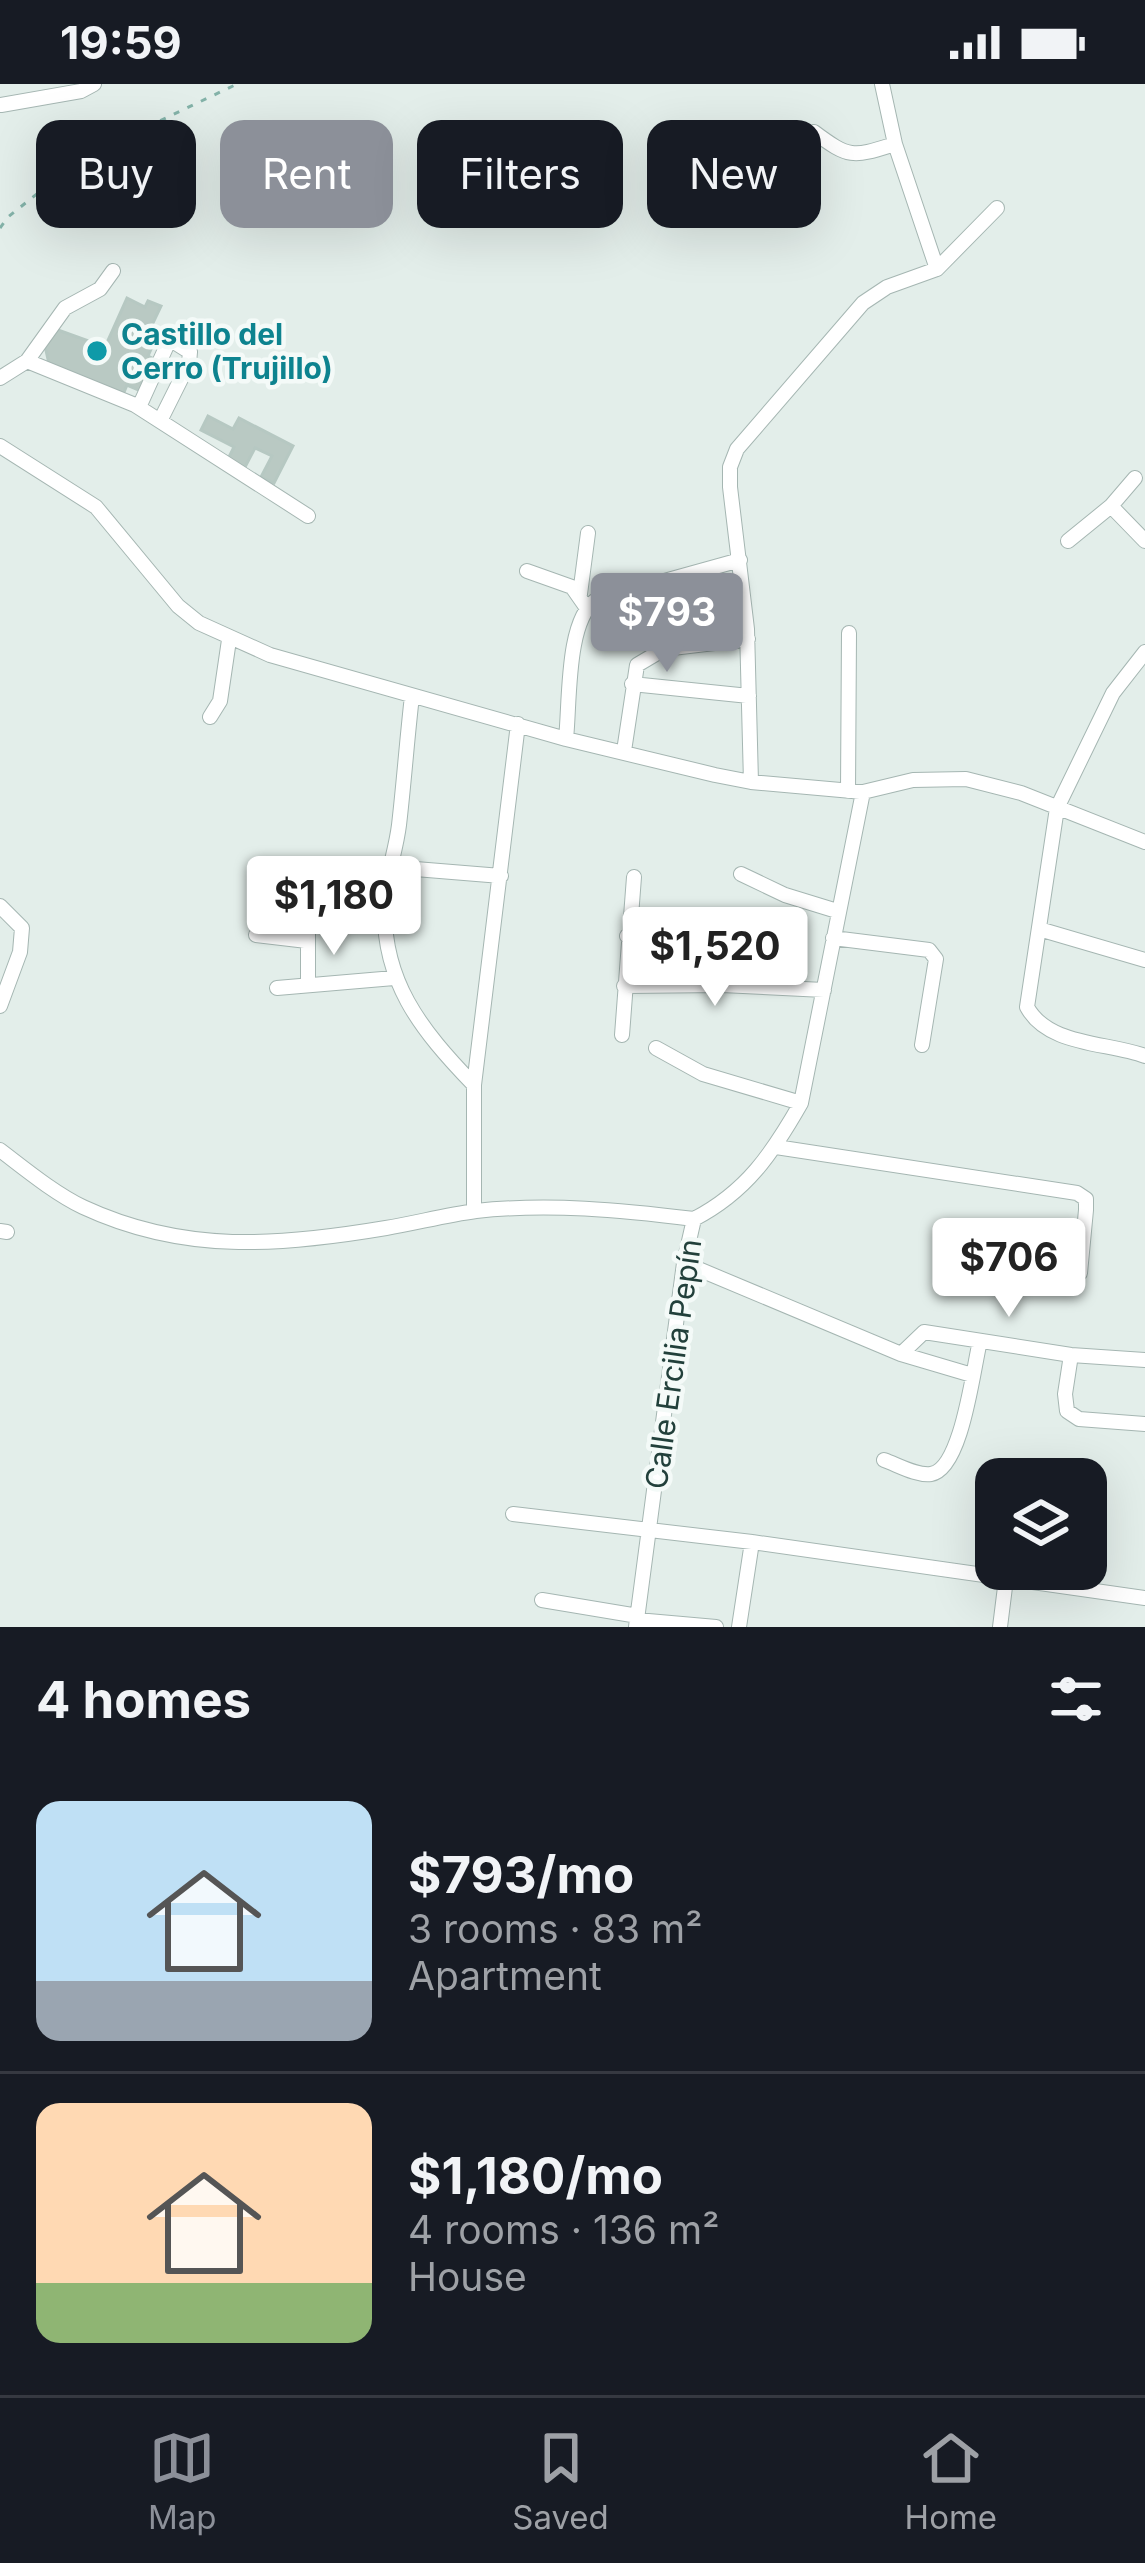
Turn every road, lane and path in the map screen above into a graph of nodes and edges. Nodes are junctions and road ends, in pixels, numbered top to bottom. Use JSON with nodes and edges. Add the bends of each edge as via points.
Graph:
{"nodes":[{"id":1,"x":94,"y":84,"type":"edge"},
{"id":2,"x":882,"y":84,"type":"edge"},
{"id":3,"x":235,"y":85,"type":"edge"},
{"id":4,"x":1,"y":105,"type":"edge"},
{"id":5,"x":821,"y":137,"type":"edge"},
{"id":6,"x":896,"y":144,"type":"junction"},
{"id":7,"x":997,"y":208,"type":"dead end"},
{"id":8,"x":0,"y":228,"type":"edge"},
{"id":9,"x":937,"y":269,"type":"junction"},
{"id":10,"x":113,"y":271,"type":"dead end"},
{"id":11,"x":27,"y":361,"type":"junction"},
{"id":12,"x":0,"y":378,"type":"edge"},
{"id":13,"x":139,"y":407,"type":"junction"},
{"id":14,"x":160,"y":421,"type":"junction"},
{"id":15,"x":0,"y":446,"type":"edge"},
{"id":16,"x":1136,"y":478,"type":"dead end"},
{"id":17,"x":1111,"y":506,"type":"junction"},
{"id":18,"x":308,"y":516,"type":"dead end"},
{"id":19,"x":588,"y":532,"type":"dead end"},
{"id":20,"x":1068,"y":541,"type":"dead end"},
{"id":21,"x":1145,"y":541,"type":"edge"},
{"id":22,"x":740,"y":560,"type":"junction"},
{"id":23,"x":527,"y":571,"type":"dead end"},
{"id":24,"x":583,"y":601,"type":"junction"},
{"id":25,"x":849,"y":632,"type":"dead end"},
{"id":26,"x":748,"y":639,"type":"junction"},
{"id":27,"x":230,"y":640,"type":"junction"},
{"id":28,"x":1145,"y":652,"type":"edge"},
{"id":29,"x":632,"y":684,"type":"junction"},
{"id":30,"x":412,"y":696,"type":"junction"},
{"id":31,"x":749,"y":697,"type":"junction"},
{"id":32,"x":210,"y":717,"type":"dead end"},
{"id":33,"x":518,"y":724,"type":"junction"},
{"id":34,"x":566,"y":739,"type":"junction"},
{"id":35,"x":624,"y":751,"type":"junction"},
{"id":36,"x":751,"y":782,"type":"junction"},
{"id":37,"x":856,"y":792,"type":"junction"},
{"id":38,"x":1057,"y":808,"type":"junction"},
{"id":39,"x":1145,"y":842,"type":"edge"},
{"id":40,"x":391,"y":867,"type":"junction"},
{"id":41,"x":741,"y":874,"type":"dead end"},
{"id":42,"x":501,"y":876,"type":"junction"},
{"id":43,"x":634,"y":877,"type":"dead end"},
{"id":44,"x":0,"y":906,"type":"edge"},
{"id":45,"x":837,"y":910,"type":"junction"},
{"id":46,"x":308,"y":915,"type":"dead end"},
{"id":47,"x":1040,"y":929,"type":"junction"},
{"id":48,"x":256,"y":935,"type":"dead end"},
{"id":49,"x":627,"y":936,"type":"junction"},
{"id":50,"x":833,"y":938,"type":"junction"},
{"id":51,"x":307,"y":941,"type":"junction"},
{"id":52,"x":1145,"y":960,"type":"edge"},
{"id":53,"x":394,"y":978,"type":"junction"},
{"id":54,"x":308,"y":985,"type":"junction"},
{"id":55,"x":722,"y":985,"type":"junction"},
{"id":56,"x":623,"y":986,"type":"junction"},
{"id":57,"x":278,"y":988,"type":"dead end"},
{"id":58,"x":824,"y":991,"type":"junction"},
{"id":59,"x":0,"y":1006,"type":"edge"},
{"id":60,"x":622,"y":1035,"type":"dead end"},
{"id":61,"x":922,"y":1045,"type":"dead end"},
{"id":62,"x":656,"y":1048,"type":"dead end"},
{"id":63,"x":1145,"y":1056,"type":"edge"},
{"id":64,"x":474,"y":1085,"type":"junction"},
{"id":65,"x":800,"y":1103,"type":"junction"},
{"id":66,"x":776,"y":1147,"type":"junction"},
{"id":67,"x":0,"y":1150,"type":"edge"},
{"id":68,"x":474,"y":1211,"type":"junction"},
{"id":69,"x":694,"y":1220,"type":"junction"},
{"id":70,"x":684,"y":1263,"type":"junction"},
{"id":71,"x":1080,"y":1274,"type":"dead end"},
{"id":72,"x":980,"y":1341,"type":"junction"},
{"id":73,"x":901,"y":1354,"type":"junction"},
{"id":74,"x":1071,"y":1355,"type":"junction"},
{"id":75,"x":1145,"y":1360,"type":"edge"},
{"id":76,"x":971,"y":1375,"type":"junction"},
{"id":77,"x":1145,"y":1424,"type":"edge"},
{"id":78,"x":884,"y":1460,"type":"dead end"},
{"id":79,"x":513,"y":1514,"type":"dead end"},
{"id":80,"x":650,"y":1530,"type":"junction"},
{"id":81,"x":752,"y":1542,"type":"junction"},
{"id":82,"x":975,"y":1574,"type":"edge"},
{"id":83,"x":1005,"y":1590,"type":"edge"},
{"id":84,"x":1086,"y":1590,"type":"edge"},
{"id":85,"x":1145,"y":1598,"type":"edge"},
{"id":86,"x":542,"y":1600,"type":"dead end"},
{"id":87,"x":637,"y":1621,"type":"edge"},
{"id":88,"x":716,"y":1627,"type":"edge"},
{"id":89,"x":739,"y":1627,"type":"edge"},
{"id":90,"x":1000,"y":1627,"type":"edge"}],
"edges":[{"from":1,"to":4,"type":"street"},
{"from":2,"to":6,"type":"street"},
{"from":3,"to":8,"type":"path","via":[[82,158]]},
{"from":5,"to":6,"type":"street","via":[[854,156]]},
{"from":6,"to":9,"type":"street"},
{"from":7,"to":9,"type":"street"},
{"from":9,"to":22,"type":"street","via":[[862,303],[737,449],[730,487]]},
{"from":10,"to":11,"type":"street","via":[[100,289],[65,308]]},
{"from":11,"to":12,"type":"street"},
{"from":11,"to":13,"type":"street"},
{"from":13,"to":14,"type":"street"},
{"from":13,"to":14,"type":"street","via":[[168,343],[190,352]]},
{"from":14,"to":18,"type":"street"},
{"from":15,"to":27,"type":"street","via":[[96,507],[178,606]]},
{"from":16,"to":17,"type":"street"},
{"from":17,"to":20,"type":"street"},
{"from":17,"to":21,"type":"street"},
{"from":19,"to":24,"type":"street"},
{"from":22,"to":24,"type":"street"},
{"from":22,"to":26,"type":"street"},
{"from":23,"to":24,"type":"street","via":[[562,581]]},
{"from":24,"to":34,"type":"street"},
{"from":25,"to":37,"type":"street","name":"Calle Ercilia Pepín"},
{"from":26,"to":29,"type":"street","via":[[664,649],[637,665]]},
{"from":26,"to":31,"type":"street"},
{"from":27,"to":30,"type":"street"},
{"from":27,"to":32,"type":"street"},
{"from":28,"to":38,"type":"street","via":[[1113,693]]},
{"from":29,"to":31,"type":"street"},
{"from":29,"to":35,"type":"street"},
{"from":30,"to":33,"type":"street"},
{"from":30,"to":40,"type":"street"},
{"from":31,"to":36,"type":"street"},
{"from":33,"to":34,"type":"street"},
{"from":33,"to":42,"type":"street"},
{"from":34,"to":35,"type":"street"},
{"from":35,"to":36,"type":"street"},
{"from":36,"to":37,"type":"street"},
{"from":37,"to":38,"type":"street","via":[[966,779]]},
{"from":37,"to":45,"type":"street","name":"Calle Ercilia Pepín"},
{"from":38,"to":39,"type":"street"},
{"from":38,"to":47,"type":"street"},
{"from":40,"to":42,"type":"street"},
{"from":40,"to":53,"type":"street","via":[[386,921]]},
{"from":41,"to":45,"type":"street"},
{"from":42,"to":64,"type":"street"},
{"from":43,"to":49,"type":"street"},
{"from":44,"to":59,"type":"street","via":[[22,928]]},
{"from":45,"to":50,"type":"street","name":"Calle Ercilia Pepín"},
{"from":46,"to":51,"type":"street"},
{"from":47,"to":52,"type":"street"},
{"from":47,"to":63,"type":"street","via":[[1027,1007],[1033,1018],[1056,1034]]},
{"from":48,"to":51,"type":"street"},
{"from":49,"to":55,"type":"street","via":[[690,957]]},
{"from":49,"to":56,"type":"street"},
{"from":50,"to":58,"type":"street","name":"Calle Ercilia Pepín"},
{"from":50,"to":61,"type":"street","via":[[928,950],[937,959]]},
{"from":51,"to":54,"type":"street"},
{"from":53,"to":54,"type":"street"},
{"from":53,"to":64,"type":"street","via":[[432,1041]]},
{"from":54,"to":57,"type":"street"},
{"from":55,"to":56,"type":"street"},
{"from":55,"to":58,"type":"street"},
{"from":56,"to":60,"type":"street"},
{"from":58,"to":65,"type":"street","name":"Calle Ercilia Pepín"},
{"from":62,"to":65,"type":"street","via":[[703,1074]]},
{"from":64,"to":68,"type":"street"},
{"from":65,"to":66,"type":"street","name":"Calle Ercilia Pepín"},
{"from":66,"to":69,"type":"street","name":"Calle Ercilia Pepín","via":[[751,1180]]},
{"from":66,"to":71,"type":"street","via":[[1077,1192],[1086,1199]]},
{"from":67,"to":68,"type":"street","via":[[80,1205],[192,1242],[251,1244]]},
{"from":68,"to":69,"type":"street","via":[[553,1206]]},
{"from":69,"to":70,"type":"street","name":"Calle Ercilia Pepín"},
{"from":70,"to":73,"type":"street"},
{"from":70,"to":80,"type":"street","name":"Calle Ercilia Pepín"},
{"from":72,"to":73,"type":"street","via":[[924,1332]]},
{"from":72,"to":74,"type":"street"},
{"from":72,"to":76,"type":"street"},
{"from":73,"to":76,"type":"street"},
{"from":74,"to":75,"type":"street"},
{"from":74,"to":77,"type":"street","via":[[1067,1411]]},
{"from":76,"to":78,"type":"street","via":[[956,1450],[944,1469],[928,1475]]},
{"from":79,"to":80,"type":"street"},
{"from":80,"to":81,"type":"street"},
{"from":80,"to":87,"type":"street","name":"Calle Ercilia Pepín"},
{"from":81,"to":82,"type":"street"},
{"from":81,"to":89,"type":"street"},
{"from":83,"to":90,"type":"street"},
{"from":84,"to":85,"type":"street"},
{"from":86,"to":87,"type":"street"},
{"from":87,"to":88,"type":"street"}]}
